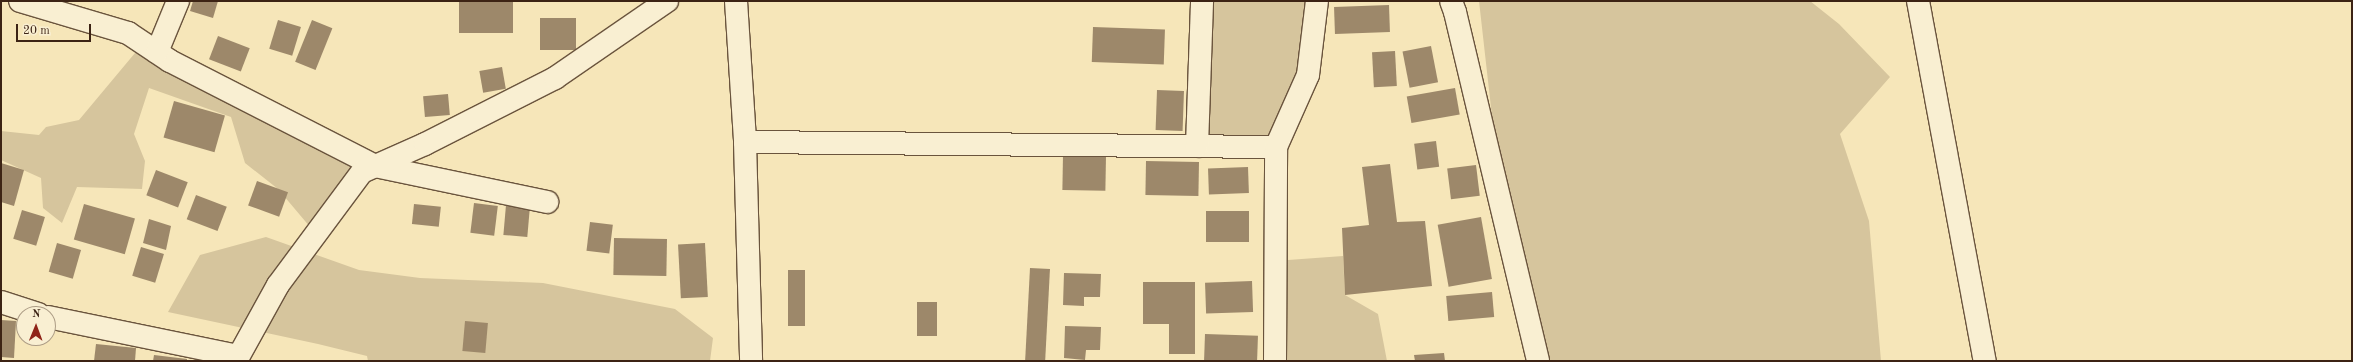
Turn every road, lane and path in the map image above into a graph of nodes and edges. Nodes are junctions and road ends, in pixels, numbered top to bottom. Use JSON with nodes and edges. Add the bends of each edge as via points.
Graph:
{"nodes":[{"id":1,"x":20,"y":1,"type":"edge"},
{"id":2,"x":178,"y":1,"type":"edge"},
{"id":3,"x":666,"y":1,"type":"edge"},
{"id":4,"x":736,"y":1,"type":"edge"},
{"id":5,"x":1202,"y":1,"type":"edge"},
{"id":6,"x":1316,"y":1,"type":"edge"},
{"id":7,"x":1451,"y":1,"type":"edge"},
{"id":8,"x":1918,"y":1,"type":"edge"},
{"id":9,"x":157,"y":52,"type":"junction"},
{"id":10,"x":745,"y":142,"type":"junction"},
{"id":11,"x":1197,"y":146,"type":"junction"},
{"id":12,"x":1276,"y":147,"type":"junction"},
{"id":13,"x":375,"y":166,"type":"junction"},
{"id":14,"x":547,"y":202,"type":"dead end"},
{"id":15,"x":1,"y":302,"type":"edge"},
{"id":16,"x":16,"y":307,"type":"edge"},
{"id":17,"x":56,"y":319,"type":"edge"},
{"id":18,"x":237,"y":358,"type":"edge"},
{"id":19,"x":751,"y":361,"type":"edge"},
{"id":20,"x":1275,"y":361,"type":"edge"},
{"id":21,"x":1538,"y":361,"type":"edge"},
{"id":22,"x":1985,"y":361,"type":"edge"}],
"edges":[{"from":1,"to":9,"type":"street","via":[[128,33]]},
{"from":2,"to":9,"type":"street"},
{"from":3,"to":13,"type":"street","via":[[555,78],[425,144]]},
{"from":4,"to":10,"type":"street"},
{"from":5,"to":11,"type":"street"},
{"from":6,"to":12,"type":"street","via":[[1308,76]]},
{"from":7,"to":21,"type":"street"},
{"from":8,"to":22,"type":"street"},
{"from":9,"to":13,"type":"street"},
{"from":10,"to":11,"type":"street"},
{"from":10,"to":19,"type":"street"},
{"from":11,"to":12,"type":"street"},
{"from":12,"to":20,"type":"street"},
{"from":13,"to":14,"type":"street"},
{"from":13,"to":18,"type":"street","via":[[362,172],[278,285]]},
{"from":15,"to":16,"type":"street"},
{"from":17,"to":18,"type":"street"}]}
